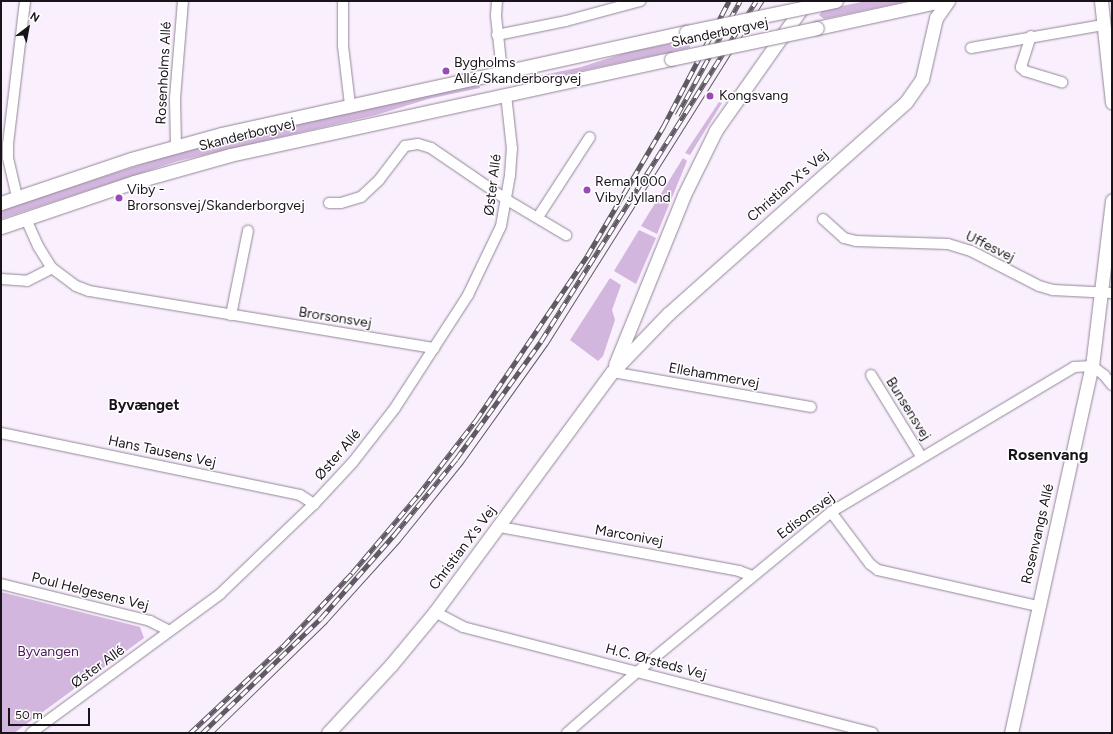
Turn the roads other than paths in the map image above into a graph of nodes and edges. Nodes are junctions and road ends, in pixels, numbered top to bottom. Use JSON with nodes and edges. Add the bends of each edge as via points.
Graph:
{"nodes":[{"id":1,"x":25,"y":1,"type":"edge"},
{"id":2,"x":183,"y":1,"type":"edge"},
{"id":3,"x":344,"y":1,"type":"edge"},
{"id":4,"x":497,"y":1,"type":"edge"},
{"id":5,"x":640,"y":1,"type":"edge"},
{"id":6,"x":807,"y":1,"type":"edge"},
{"id":7,"x":837,"y":1,"type":"edge"},
{"id":8,"x":942,"y":1,"type":"edge"},
{"id":9,"x":948,"y":1,"type":"edge"},
{"id":10,"x":1101,"y":1,"type":"edge"},
{"id":11,"x":1103,"y":25,"type":"junction"},
{"id":12,"x":497,"y":34,"type":"junction"},
{"id":13,"x":1031,"y":36,"type":"junction"},
{"id":14,"x":971,"y":48,"type":"dead end"},
{"id":15,"x":502,"y":72,"type":"junction"},
{"id":16,"x":1062,"y":82,"type":"dead end"},
{"id":17,"x":506,"y":95,"type":"junction"},
{"id":18,"x":1112,"y":102,"type":"edge"},
{"id":19,"x":350,"y":105,"type":"junction"},
{"id":20,"x":590,"y":137,"type":"dead end"},
{"id":21,"x":176,"y":146,"type":"junction"},
{"id":22,"x":17,"y":197,"type":"junction"},
{"id":23,"x":507,"y":200,"type":"junction"},
{"id":24,"x":1112,"y":200,"type":"edge"},
{"id":25,"x":1,"y":203,"type":"edge"},
{"id":26,"x":329,"y":203,"type":"dead end"},
{"id":27,"x":538,"y":217,"type":"junction"},
{"id":28,"x":26,"y":219,"type":"junction"},
{"id":29,"x":823,"y":219,"type":"dead end"},
{"id":30,"x":1,"y":227,"type":"edge"},
{"id":31,"x":248,"y":231,"type":"dead end"},
{"id":32,"x":566,"y":235,"type":"dead end"},
{"id":33,"x":52,"y":268,"type":"junction"},
{"id":34,"x":1,"y":279,"type":"edge"},
{"id":35,"x":1107,"y":293,"type":"edge"},
{"id":36,"x":231,"y":315,"type":"junction"},
{"id":37,"x":434,"y":348,"type":"junction"},
{"id":38,"x":1092,"y":366,"type":"junction"},
{"id":39,"x":612,"y":372,"type":"junction"},
{"id":40,"x":871,"y":375,"type":"dead end"},
{"id":41,"x":1112,"y":385,"type":"edge"},
{"id":42,"x":811,"y":407,"type":"dead end"},
{"id":43,"x":1,"y":433,"type":"edge"},
{"id":44,"x":922,"y":458,"type":"junction"},
{"id":45,"x":314,"y":504,"type":"junction"},
{"id":46,"x":831,"y":512,"type":"junction"},
{"id":47,"x":500,"y":527,"type":"junction"},
{"id":48,"x":752,"y":576,"type":"junction"},
{"id":49,"x":1,"y":584,"type":"edge"},
{"id":50,"x":1038,"y":606,"type":"junction"},
{"id":51,"x":435,"y":612,"type":"junction"},
{"id":52,"x":170,"y":631,"type":"junction"},
{"id":53,"x":637,"y":672,"type":"junction"},
{"id":54,"x":31,"y":733,"type":"edge"},
{"id":55,"x":328,"y":733,"type":"edge"},
{"id":56,"x":567,"y":733,"type":"edge"},
{"id":57,"x":872,"y":733,"type":"edge"},
{"id":58,"x":1011,"y":733,"type":"edge"}],
"edges":[{"from":1,"to":22,"type":"street","via":[[8,144],[8,158]]},
{"from":2,"to":21,"type":"street","name":"Rosenholms Allé","via":[[175,98]]},
{"from":3,"to":19,"type":"street","via":[[343,46]]},
{"from":4,"to":12,"type":"street"},
{"from":5,"to":12,"type":"street"},
{"from":6,"to":39,"type":"street","name":"Christian X's Vej","via":[[716,130],[684,195]]},
{"from":7,"to":15,"type":"street","name":"Skanderborgvej","bridge":true},
{"from":8,"to":17,"type":"street","name":"Skanderborgvej","bridge":true},
{"from":9,"to":39,"type":"street","name":"Christian X's Vej","via":[[936,18],[922,79],[906,102],[668,314]]},
{"from":10,"to":11,"type":"street"},
{"from":11,"to":13,"type":"street"},
{"from":11,"to":18,"type":"street"},
{"from":12,"to":15,"type":"street"},
{"from":13,"to":14,"type":"street"},
{"from":13,"to":16,"type":"street","via":[[1021,68]]},
{"from":15,"to":17,"type":"street"},
{"from":15,"to":19,"type":"street","name":"Skanderborgvej"},
{"from":17,"to":23,"type":"street","name":"Øster Allé","via":[[512,149]]},
{"from":17,"to":28,"type":"street","name":"Skanderborgvej","via":[[230,154],[134,182]]},
{"from":19,"to":21,"type":"street","name":"Skanderborgvej"},
{"from":20,"to":27,"type":"street"},
{"from":21,"to":22,"type":"street","name":"Skanderborgvej"},
{"from":22,"to":25,"type":"street","name":"Skanderborgvej"},
{"from":23,"to":26,"type":"street","via":[[431,148],[418,144],[405,146],[361,197],[341,203]]},
{"from":23,"to":27,"type":"street"},
{"from":23,"to":37,"type":"street","name":"Øster Allé","via":[[502,226],[493,248],[468,295]]},
{"from":24,"to":35,"type":"street","name":"Rosenvangs Allé"},
{"from":27,"to":32,"type":"street"},
{"from":28,"to":30,"type":"street","name":"Skanderborgvej"},
{"from":28,"to":33,"type":"street","name":"Brorsonsvej","via":[[38,246]]},
{"from":29,"to":35,"type":"street","name":"Uffesvej","via":[[844,238],[856,241],[948,244],[971,251],[1039,286],[1053,290]]},
{"from":31,"to":36,"type":"street"},
{"from":33,"to":34,"type":"street","via":[[27,281]]},
{"from":33,"to":36,"type":"street","name":"Brorsonsvej","via":[[76,286],[89,291]]},
{"from":35,"to":38,"type":"street","name":"Rosenvangs Allé"},
{"from":36,"to":37,"type":"street","name":"Brorsonsvej"},
{"from":37,"to":45,"type":"street","name":"Øster Allé","via":[[395,408],[353,462]]},
{"from":38,"to":41,"type":"street"},
{"from":38,"to":44,"type":"street","name":"Edisonsvej","via":[[1074,367],[1060,374]]},
{"from":38,"to":50,"type":"street","name":"Rosenvangs Allé"},
{"from":39,"to":42,"type":"street","name":"Ellehammervej"},
{"from":39,"to":47,"type":"street","name":"Christian X's Vej"},
{"from":40,"to":44,"type":"street","name":"Bunsensvej"},
{"from":43,"to":45,"type":"street","name":"Hans Tausens Vej","via":[[300,495]]},
{"from":44,"to":46,"type":"street","name":"Edisonsvej"},
{"from":45,"to":52,"type":"street","name":"Øster Allé","via":[[220,594]]},
{"from":46,"to":48,"type":"street","name":"Edisonsvej"},
{"from":46,"to":50,"type":"street","via":[[870,564],[878,570]]},
{"from":47,"to":48,"type":"street","name":"Marconivej","via":[[738,571]]},
{"from":47,"to":51,"type":"street","name":"Christian X's Vej"},
{"from":48,"to":53,"type":"street","name":"Edisonsvej"},
{"from":49,"to":52,"type":"street","name":"Poul Helgesens Vej","via":[[150,621]]},
{"from":50,"to":58,"type":"street","name":"Rosenvangs Allé"},
{"from":51,"to":53,"type":"street","name":"H.C. Ørsteds Vej","via":[[463,627]]},
{"from":51,"to":55,"type":"street","name":"Christian X's Vej","via":[[391,666]]},
{"from":52,"to":54,"type":"street","name":"Øster Allé"},
{"from":53,"to":56,"type":"street","name":"Edisonsvej"},
{"from":53,"to":57,"type":"street","name":"H.C. Ørsteds Vej"}]}
